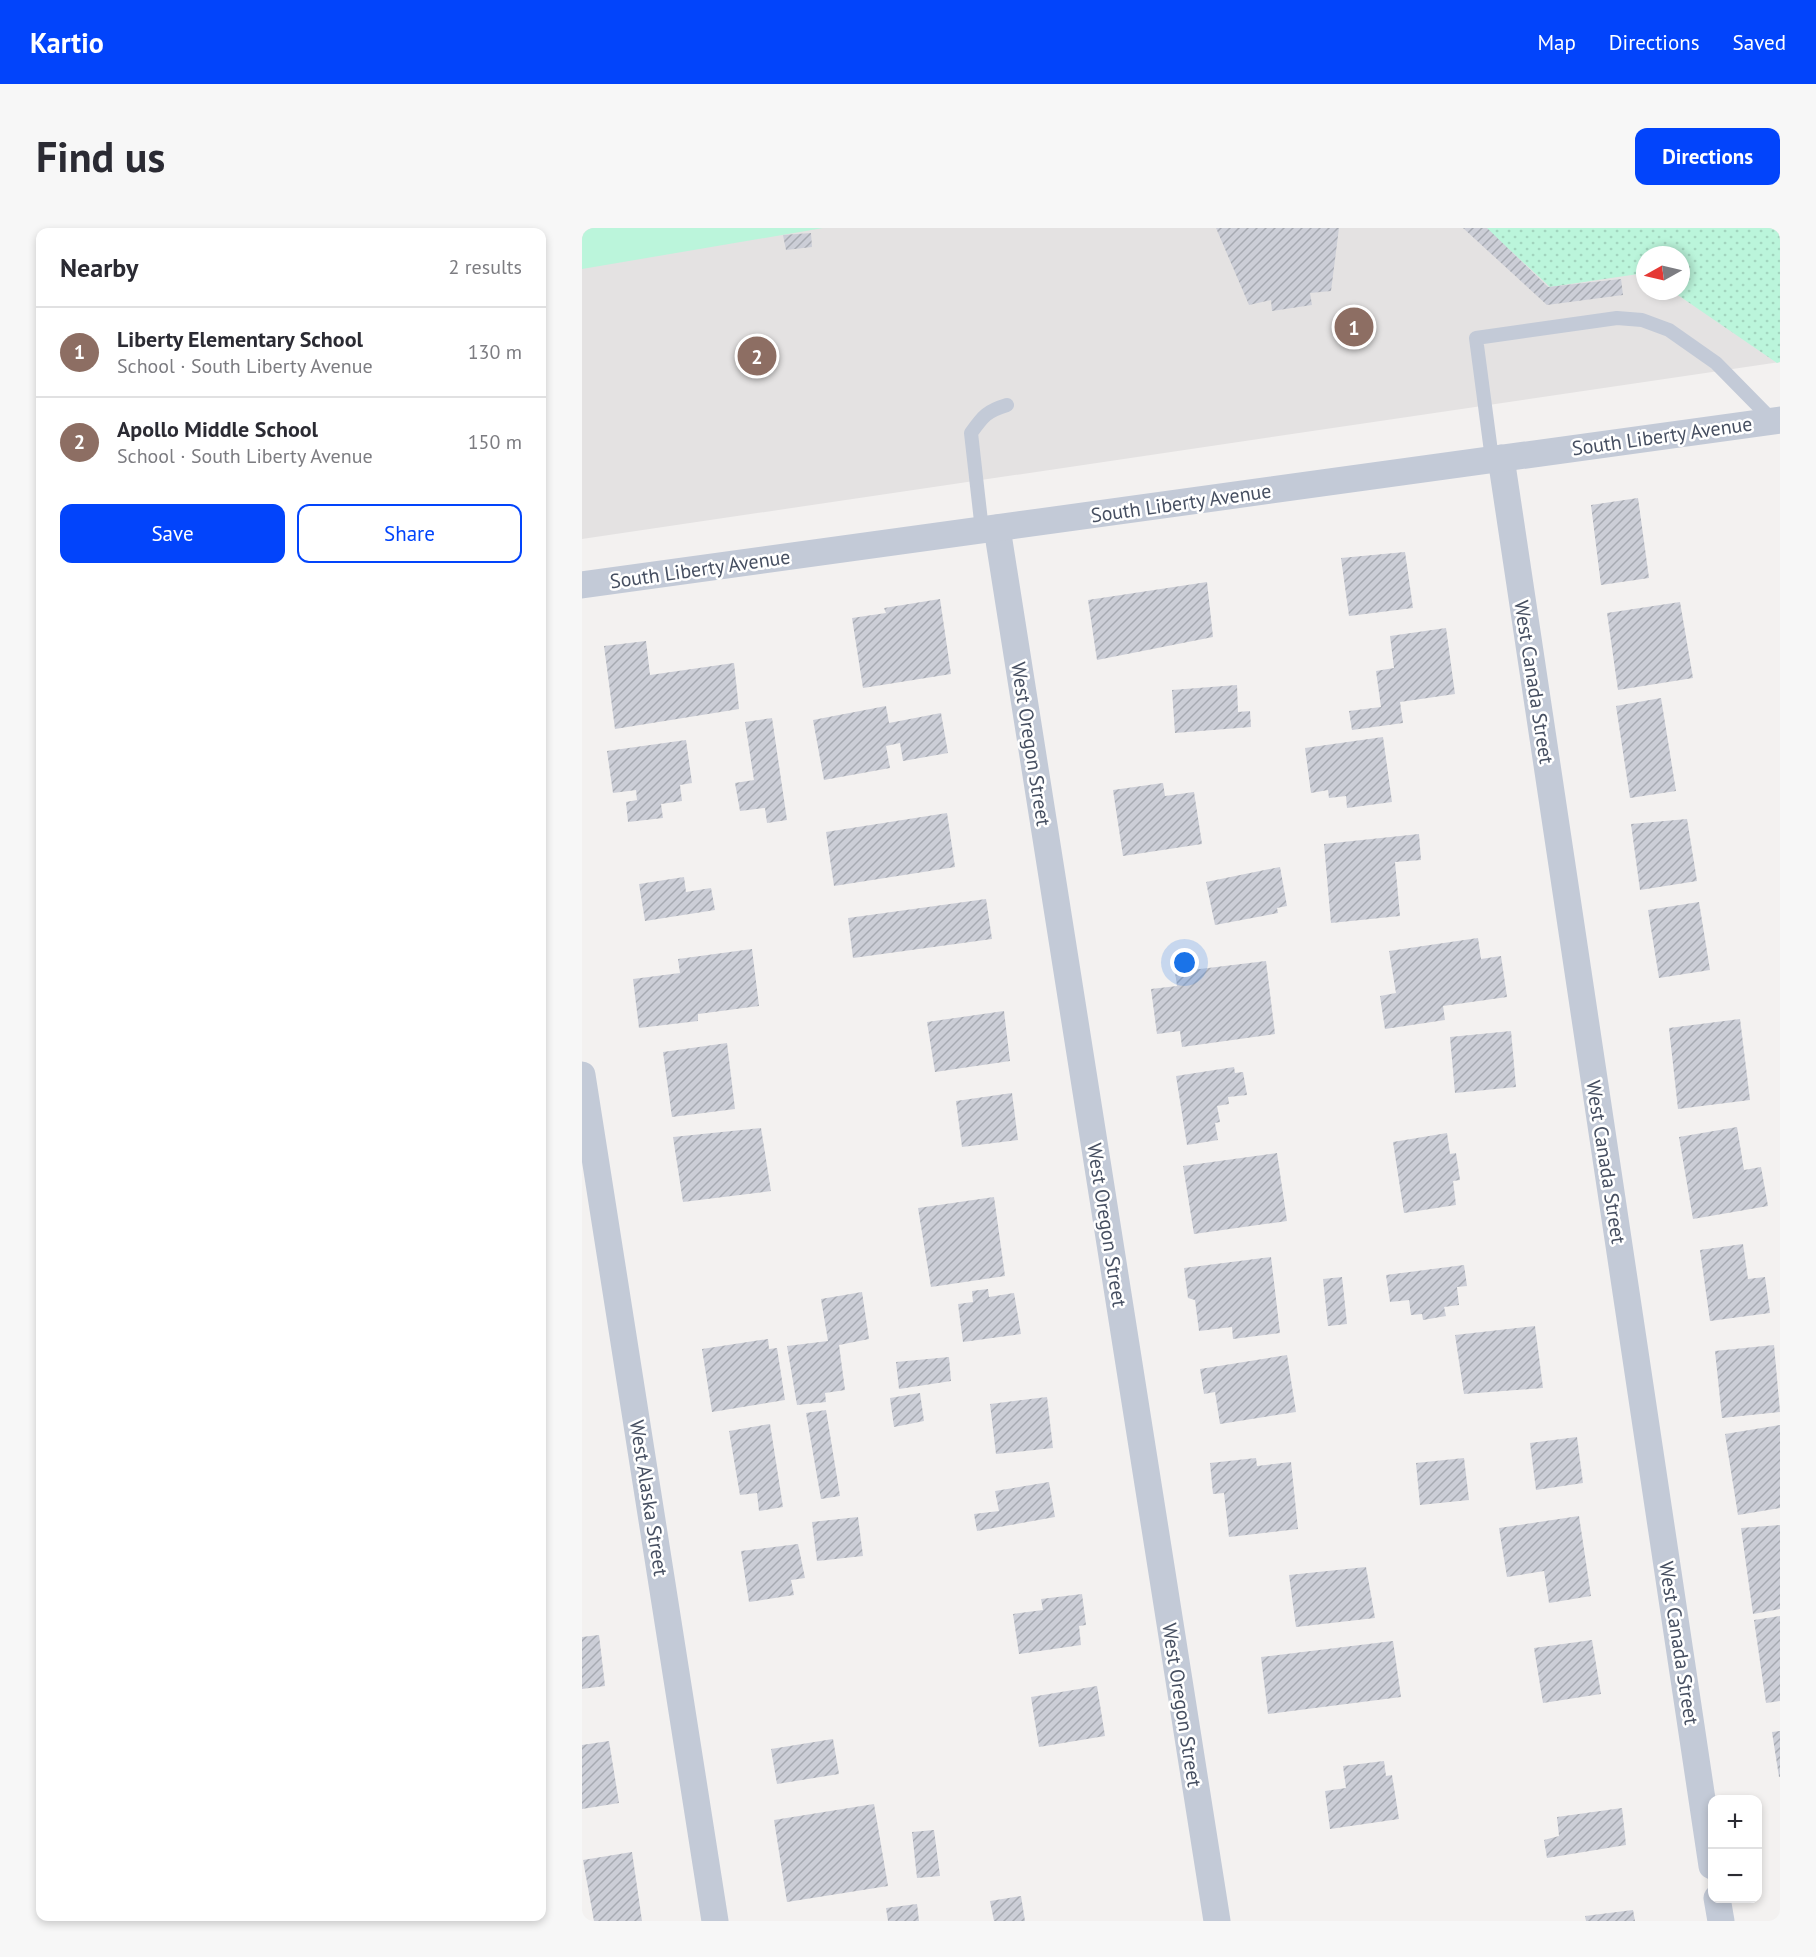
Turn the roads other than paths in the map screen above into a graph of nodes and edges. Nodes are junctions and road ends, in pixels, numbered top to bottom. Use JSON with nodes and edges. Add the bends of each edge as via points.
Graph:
{"nodes":[{"id":1,"x":1007,"y":405,"type":"dead end"},
{"id":2,"x":1777,"y":420,"type":"edge"},
{"id":3,"x":1497,"y":459,"type":"junction"},
{"id":4,"x":989,"y":529,"type":"junction"},
{"id":5,"x":582,"y":585,"type":"edge"},
{"id":6,"x":582,"y":1075,"type":"edge"},
{"id":7,"x":1710,"y":1849,"type":"edge"},
{"id":8,"x":1718,"y":1903,"type":"edge"},
{"id":9,"x":715,"y":1921,"type":"edge"},
{"id":10,"x":1216,"y":1921,"type":"edge"},
{"id":11,"x":1721,"y":1921,"type":"edge"}],
"edges":[{"from":1,"to":4,"type":"lane","via":[[983,416],[970,433]]},
{"from":2,"to":3,"type":"street","name":"South Liberty Avenue"},
{"from":2,"to":3,"type":"lane","via":[[1716,363],[1669,330],[1642,320],[1617,318],[1476,338]]},
{"from":3,"to":4,"type":"street","name":"South Liberty Avenue"},
{"from":3,"to":7,"type":"street","name":"West Canada Street"},
{"from":4,"to":5,"type":"street","name":"South Liberty Avenue"},
{"from":4,"to":10,"type":"street","name":"West Oregon Street"},
{"from":6,"to":9,"type":"street","name":"West Alaska Street"},
{"from":8,"to":11,"type":"street"}]}
